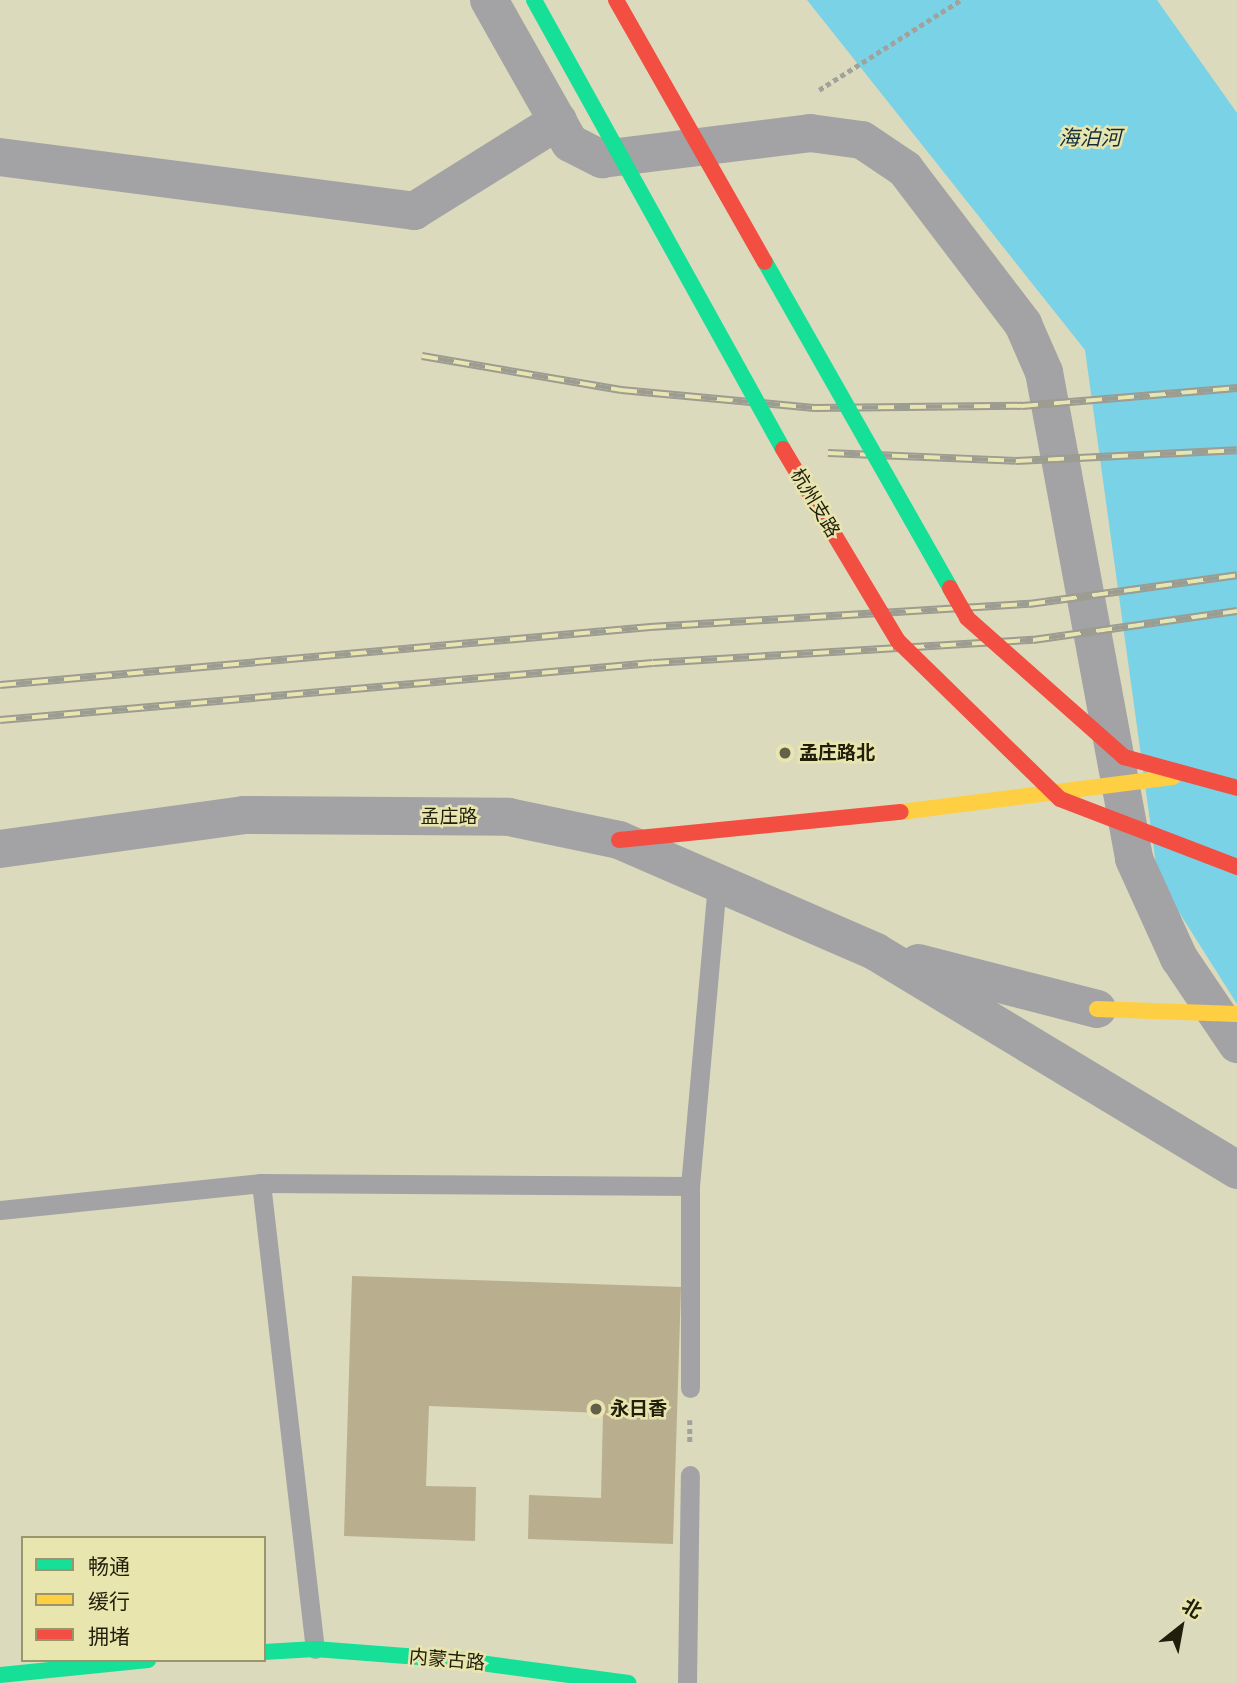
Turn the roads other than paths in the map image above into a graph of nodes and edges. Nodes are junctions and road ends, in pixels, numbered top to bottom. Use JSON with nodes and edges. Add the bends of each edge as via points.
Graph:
{"nodes":[{"id":1,"x":489,"y":0,"type":"edge"},
{"id":2,"x":534,"y":0,"type":"edge"},
{"id":3,"x":616,"y":0,"type":"edge"},
{"id":4,"x":558,"y":121,"type":"junction"},
{"id":5,"x":0,"y":157,"type":"edge"},
{"id":6,"x":1237,"y":768,"type":"edge"},
{"id":7,"x":1237,"y":788,"type":"edge"},
{"id":8,"x":619,"y":840,"type":"junction"},
{"id":9,"x":0,"y":849,"type":"edge"},
{"id":10,"x":1237,"y":867,"type":"edge"},
{"id":11,"x":717,"y":882,"type":"junction"},
{"id":12,"x":876,"y":952,"type":"junction"},
{"id":13,"x":1097,"y":1009,"type":"joint"},
{"id":14,"x":1237,"y":1014,"type":"edge"},
{"id":15,"x":1237,"y":1044,"type":"edge"},
{"id":16,"x":1237,"y":1170,"type":"edge"},
{"id":17,"x":261,"y":1183,"type":"junction"},
{"id":18,"x":690,"y":1186,"type":"junction"},
{"id":19,"x":0,"y":1210,"type":"edge"},
{"id":20,"x":690,"y":1388,"type":"road end"},
{"id":21,"x":690,"y":1475,"type":"road end"},
{"id":22,"x":314,"y":1649,"type":"junction"},
{"id":23,"x":266,"y":1652,"type":"edge"},
{"id":24,"x":120,"y":1662,"type":"edge"},
{"id":25,"x":0,"y":1675,"type":"edge"},
{"id":26,"x":628,"y":1683,"type":"edge"},
{"id":27,"x":687,"y":1683,"type":"edge"}],
"edges":[{"from":1,"to":4,"type":"street"},
{"from":2,"to":10,"type":"main road","name":"杭州支路","bridge":true,"via":[[759,410],[898,641],[1060,799]]},
{"from":3,"to":7,"type":"main road","bridge":true,"via":[[967,618],[1124,757]]},
{"from":4,"to":5,"type":"street","via":[[414,211]]},
{"from":4,"to":15,"type":"street","via":[[570,143],[602,159],[810,133],[862,140],[905,169],[1023,324],[1044,372],[1134,859],[1180,958]]},
{"from":6,"to":8,"type":"main road","bridge":true,"via":[[972,805]]},
{"from":8,"to":9,"type":"street","name":"孟庄路","via":[[509,817],[244,815]]},
{"from":8,"to":11,"type":"street","name":"孟庄路"},
{"from":11,"to":12,"type":"street","name":"孟庄路"},
{"from":11,"to":18,"type":"lane"},
{"from":12,"to":13,"type":"street"},
{"from":12,"to":16,"type":"street"},
{"from":13,"to":14,"type":"main road","bridge":true},
{"from":17,"to":18,"type":"lane"},
{"from":17,"to":19,"type":"lane"},
{"from":17,"to":22,"type":"lane"},
{"from":18,"to":20,"type":"lane"},
{"from":21,"to":27,"type":"lane"},
{"from":22,"to":23,"type":"main road","name":"内蒙古路"},
{"from":22,"to":26,"type":"main road","name":"内蒙古路","via":[[458,1660]]},
{"from":24,"to":25,"type":"main road"}]}
